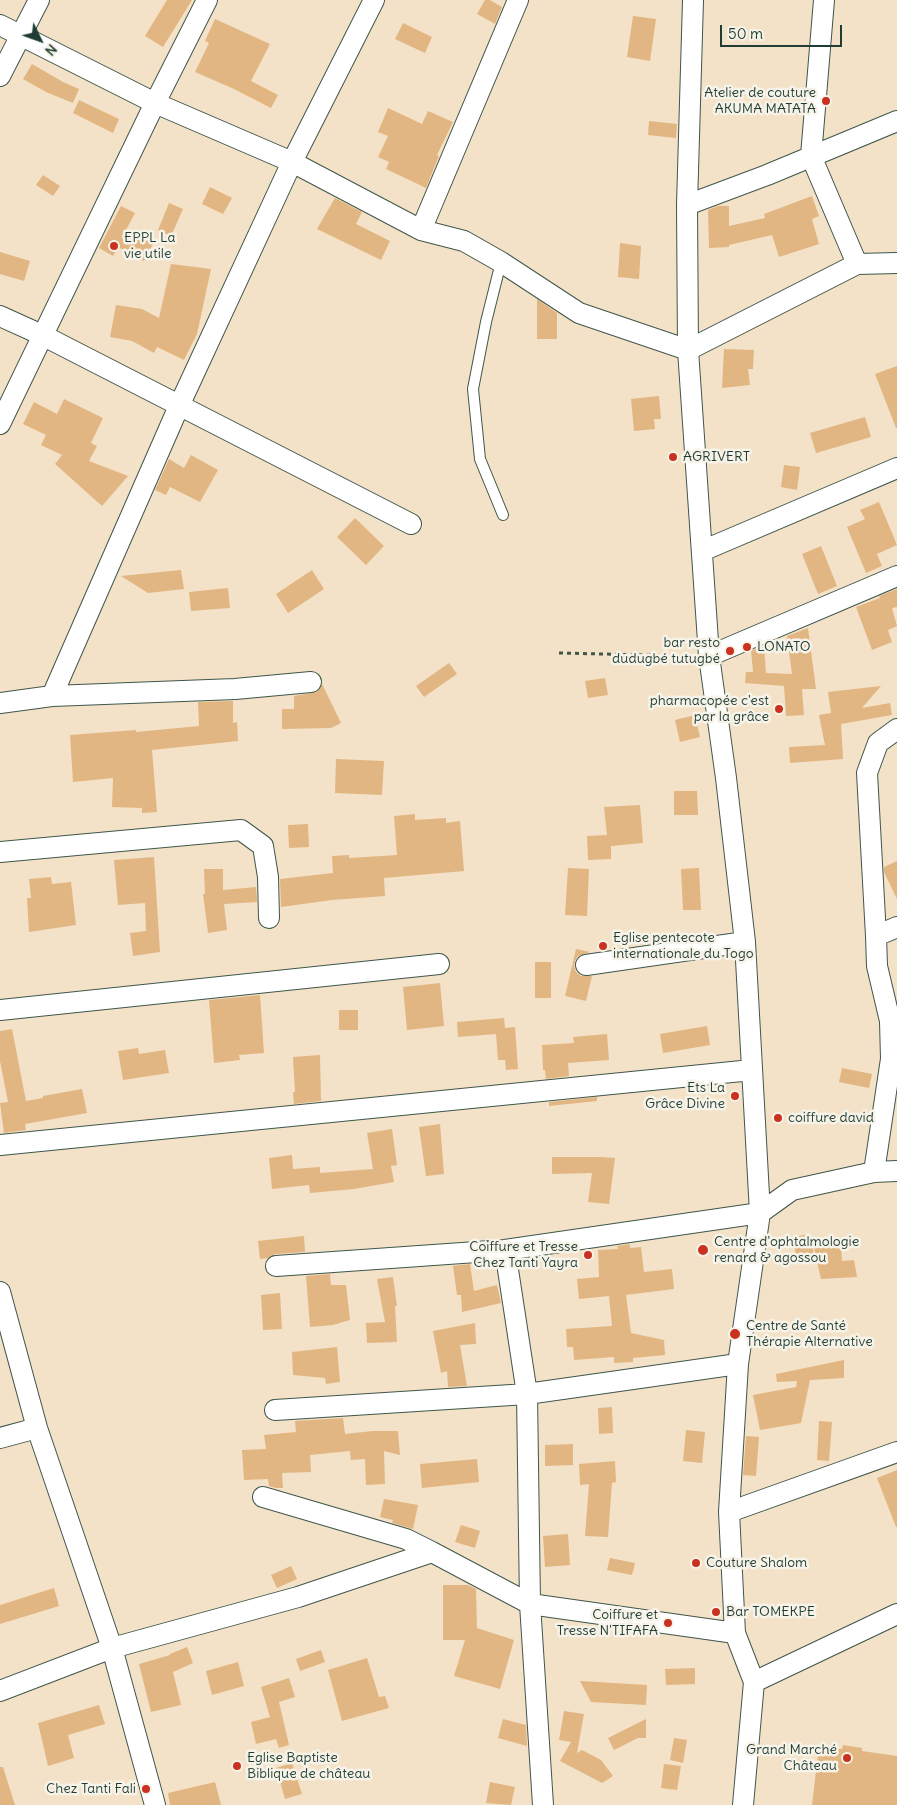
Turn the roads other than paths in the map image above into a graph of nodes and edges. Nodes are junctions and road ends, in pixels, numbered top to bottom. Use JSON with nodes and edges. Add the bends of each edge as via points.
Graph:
{"nodes":[{"id":1,"x":39,"y":0,"type":"edge"},
{"id":2,"x":208,"y":0,"type":"edge"},
{"id":3,"x":374,"y":0,"type":"edge"},
{"id":4,"x":518,"y":0,"type":"edge"},
{"id":5,"x":693,"y":0,"type":"edge"},
{"id":6,"x":824,"y":0,"type":"edge"},
{"id":7,"x":0,"y":25,"type":"edge"},
{"id":8,"x":20,"y":36,"type":"junction"},
{"id":9,"x":0,"y":76,"type":"edge"},
{"id":10,"x":155,"y":103,"type":"junction"},
{"id":11,"x":897,"y":121,"type":"edge"},
{"id":12,"x":811,"y":156,"type":"junction"},
{"id":13,"x":292,"y":162,"type":"junction"},
{"id":14,"x":687,"y":205,"type":"junction"},
{"id":15,"x":421,"y":230,"type":"junction"},
{"id":16,"x":501,"y":262,"type":"junction"},
{"id":17,"x":897,"y":263,"type":"edge"},
{"id":18,"x":857,"y":264,"type":"junction"},
{"id":19,"x":0,"y":316,"type":"edge"},
{"id":20,"x":42,"y":335,"type":"junction"},
{"id":21,"x":688,"y":350,"type":"junction"},
{"id":22,"x":179,"y":406,"type":"junction"},
{"id":23,"x":0,"y":424,"type":"edge"},
{"id":24,"x":897,"y":468,"type":"edge"},
{"id":25,"x":503,"y":515,"type":"dead end"},
{"id":26,"x":411,"y":524,"type":"dead end"},
{"id":27,"x":702,"y":551,"type":"junction"},
{"id":28,"x":897,"y":576,"type":"edge"},
{"id":29,"x":709,"y":656,"type":"junction"},
{"id":30,"x":311,"y":682,"type":"dead end"},
{"id":31,"x":52,"y":696,"type":"junction"},
{"id":32,"x":0,"y":703,"type":"edge"},
{"id":33,"x":897,"y":729,"type":"edge"},
{"id":34,"x":0,"y":852,"type":"edge"},
{"id":35,"x":269,"y":918,"type":"dead end"},
{"id":36,"x":897,"y":927,"type":"edge"},
{"id":37,"x":876,"y":936,"type":"junction"},
{"id":38,"x":745,"y":942,"type":"junction"},
{"id":39,"x":439,"y":964,"type":"dead end"},
{"id":40,"x":586,"y":965,"type":"dead end"},
{"id":41,"x":0,"y":1010,"type":"edge"},
{"id":42,"x":752,"y":1070,"type":"junction"},
{"id":43,"x":0,"y":1144,"type":"edge"},
{"id":44,"x":897,"y":1171,"type":"edge"},
{"id":45,"x":874,"y":1172,"type":"junction"},
{"id":46,"x":760,"y":1213,"type":"junction"},
{"id":47,"x":505,"y":1250,"type":"junction"},
{"id":48,"x":276,"y":1266,"type":"dead end"},
{"id":49,"x":0,"y":1292,"type":"edge"},
{"id":50,"x":738,"y":1364,"type":"junction"},
{"id":51,"x":527,"y":1394,"type":"junction"},
{"id":52,"x":275,"y":1410,"type":"dead end"},
{"id":53,"x":37,"y":1428,"type":"junction"},
{"id":54,"x":0,"y":1438,"type":"edge"},
{"id":55,"x":897,"y":1452,"type":"edge"},
{"id":56,"x":263,"y":1498,"type":"dead end"},
{"id":57,"x":729,"y":1512,"type":"junction"},
{"id":58,"x":432,"y":1552,"type":"junction"},
{"id":59,"x":530,"y":1604,"type":"junction"},
{"id":60,"x":897,"y":1614,"type":"edge"},
{"id":61,"x":735,"y":1633,"type":"junction"},
{"id":62,"x":112,"y":1648,"type":"junction"},
{"id":63,"x":754,"y":1682,"type":"junction"},
{"id":64,"x":0,"y":1692,"type":"edge"},
{"id":65,"x":154,"y":1805,"type":"edge"},
{"id":66,"x":543,"y":1805,"type":"edge"},
{"id":67,"x":743,"y":1805,"type":"edge"}],
"edges":[{"from":1,"to":8,"type":"street"},
{"from":2,"to":10,"type":"street"},
{"from":3,"to":13,"type":"street"},
{"from":4,"to":15,"type":"street"},
{"from":5,"to":14,"type":"street"},
{"from":6,"to":12,"type":"street"},
{"from":7,"to":8,"type":"street"},
{"from":8,"to":9,"type":"street"},
{"from":8,"to":10,"type":"street"},
{"from":10,"to":13,"type":"street"},
{"from":10,"to":20,"type":"street"},
{"from":11,"to":12,"type":"street"},
{"from":12,"to":14,"type":"street"},
{"from":12,"to":18,"type":"street"},
{"from":13,"to":15,"type":"street"},
{"from":13,"to":22,"type":"street"},
{"from":14,"to":21,"type":"street"},
{"from":15,"to":16,"type":"street","via":[[464,241]]},
{"from":16,"to":21,"type":"street","via":[[579,313]]},
{"from":16,"to":25,"type":"lane","via":[[473,389],[480,460]]},
{"from":17,"to":18,"type":"street"},
{"from":18,"to":21,"type":"street"},
{"from":19,"to":20,"type":"street"},
{"from":20,"to":22,"type":"street"},
{"from":20,"to":23,"type":"street"},
{"from":21,"to":27,"type":"street"},
{"from":22,"to":26,"type":"street"},
{"from":22,"to":31,"type":"street"},
{"from":24,"to":27,"type":"street"},
{"from":27,"to":29,"type":"street"},
{"from":28,"to":29,"type":"street"},
{"from":29,"to":38,"type":"street"},
{"from":30,"to":31,"type":"street","via":[[235,689]]},
{"from":31,"to":32,"type":"street"},
{"from":33,"to":37,"type":"street","via":[[878,743],[866,773]]},
{"from":34,"to":35,"type":"street","via":[[241,830],[262,846],[268,877]]},
{"from":36,"to":37,"type":"street"},
{"from":37,"to":45,"type":"street","via":[[877,966],[890,1021],[891,1059]]},
{"from":38,"to":40,"type":"street"},
{"from":38,"to":42,"type":"street"},
{"from":39,"to":41,"type":"street"},
{"from":42,"to":43,"type":"street"},
{"from":42,"to":46,"type":"street"},
{"from":44,"to":45,"type":"street"},
{"from":45,"to":46,"type":"street","via":[[792,1190]]},
{"from":46,"to":47,"type":"street"},
{"from":46,"to":50,"type":"street"},
{"from":47,"to":48,"type":"street"},
{"from":47,"to":51,"type":"street"},
{"from":49,"to":53,"type":"street"},
{"from":50,"to":51,"type":"street"},
{"from":50,"to":57,"type":"street"},
{"from":51,"to":52,"type":"street"},
{"from":51,"to":59,"type":"street"},
{"from":53,"to":54,"type":"street"},
{"from":53,"to":62,"type":"street"},
{"from":55,"to":57,"type":"street"},
{"from":56,"to":58,"type":"street","via":[[406,1538]]},
{"from":57,"to":61,"type":"street"},
{"from":58,"to":59,"type":"street"},
{"from":58,"to":62,"type":"street","via":[[298,1597]]},
{"from":59,"to":61,"type":"street"},
{"from":59,"to":66,"type":"street"},
{"from":60,"to":63,"type":"street"},
{"from":61,"to":63,"type":"street"},
{"from":62,"to":64,"type":"street"},
{"from":62,"to":65,"type":"street"},
{"from":63,"to":67,"type":"street"}]}
